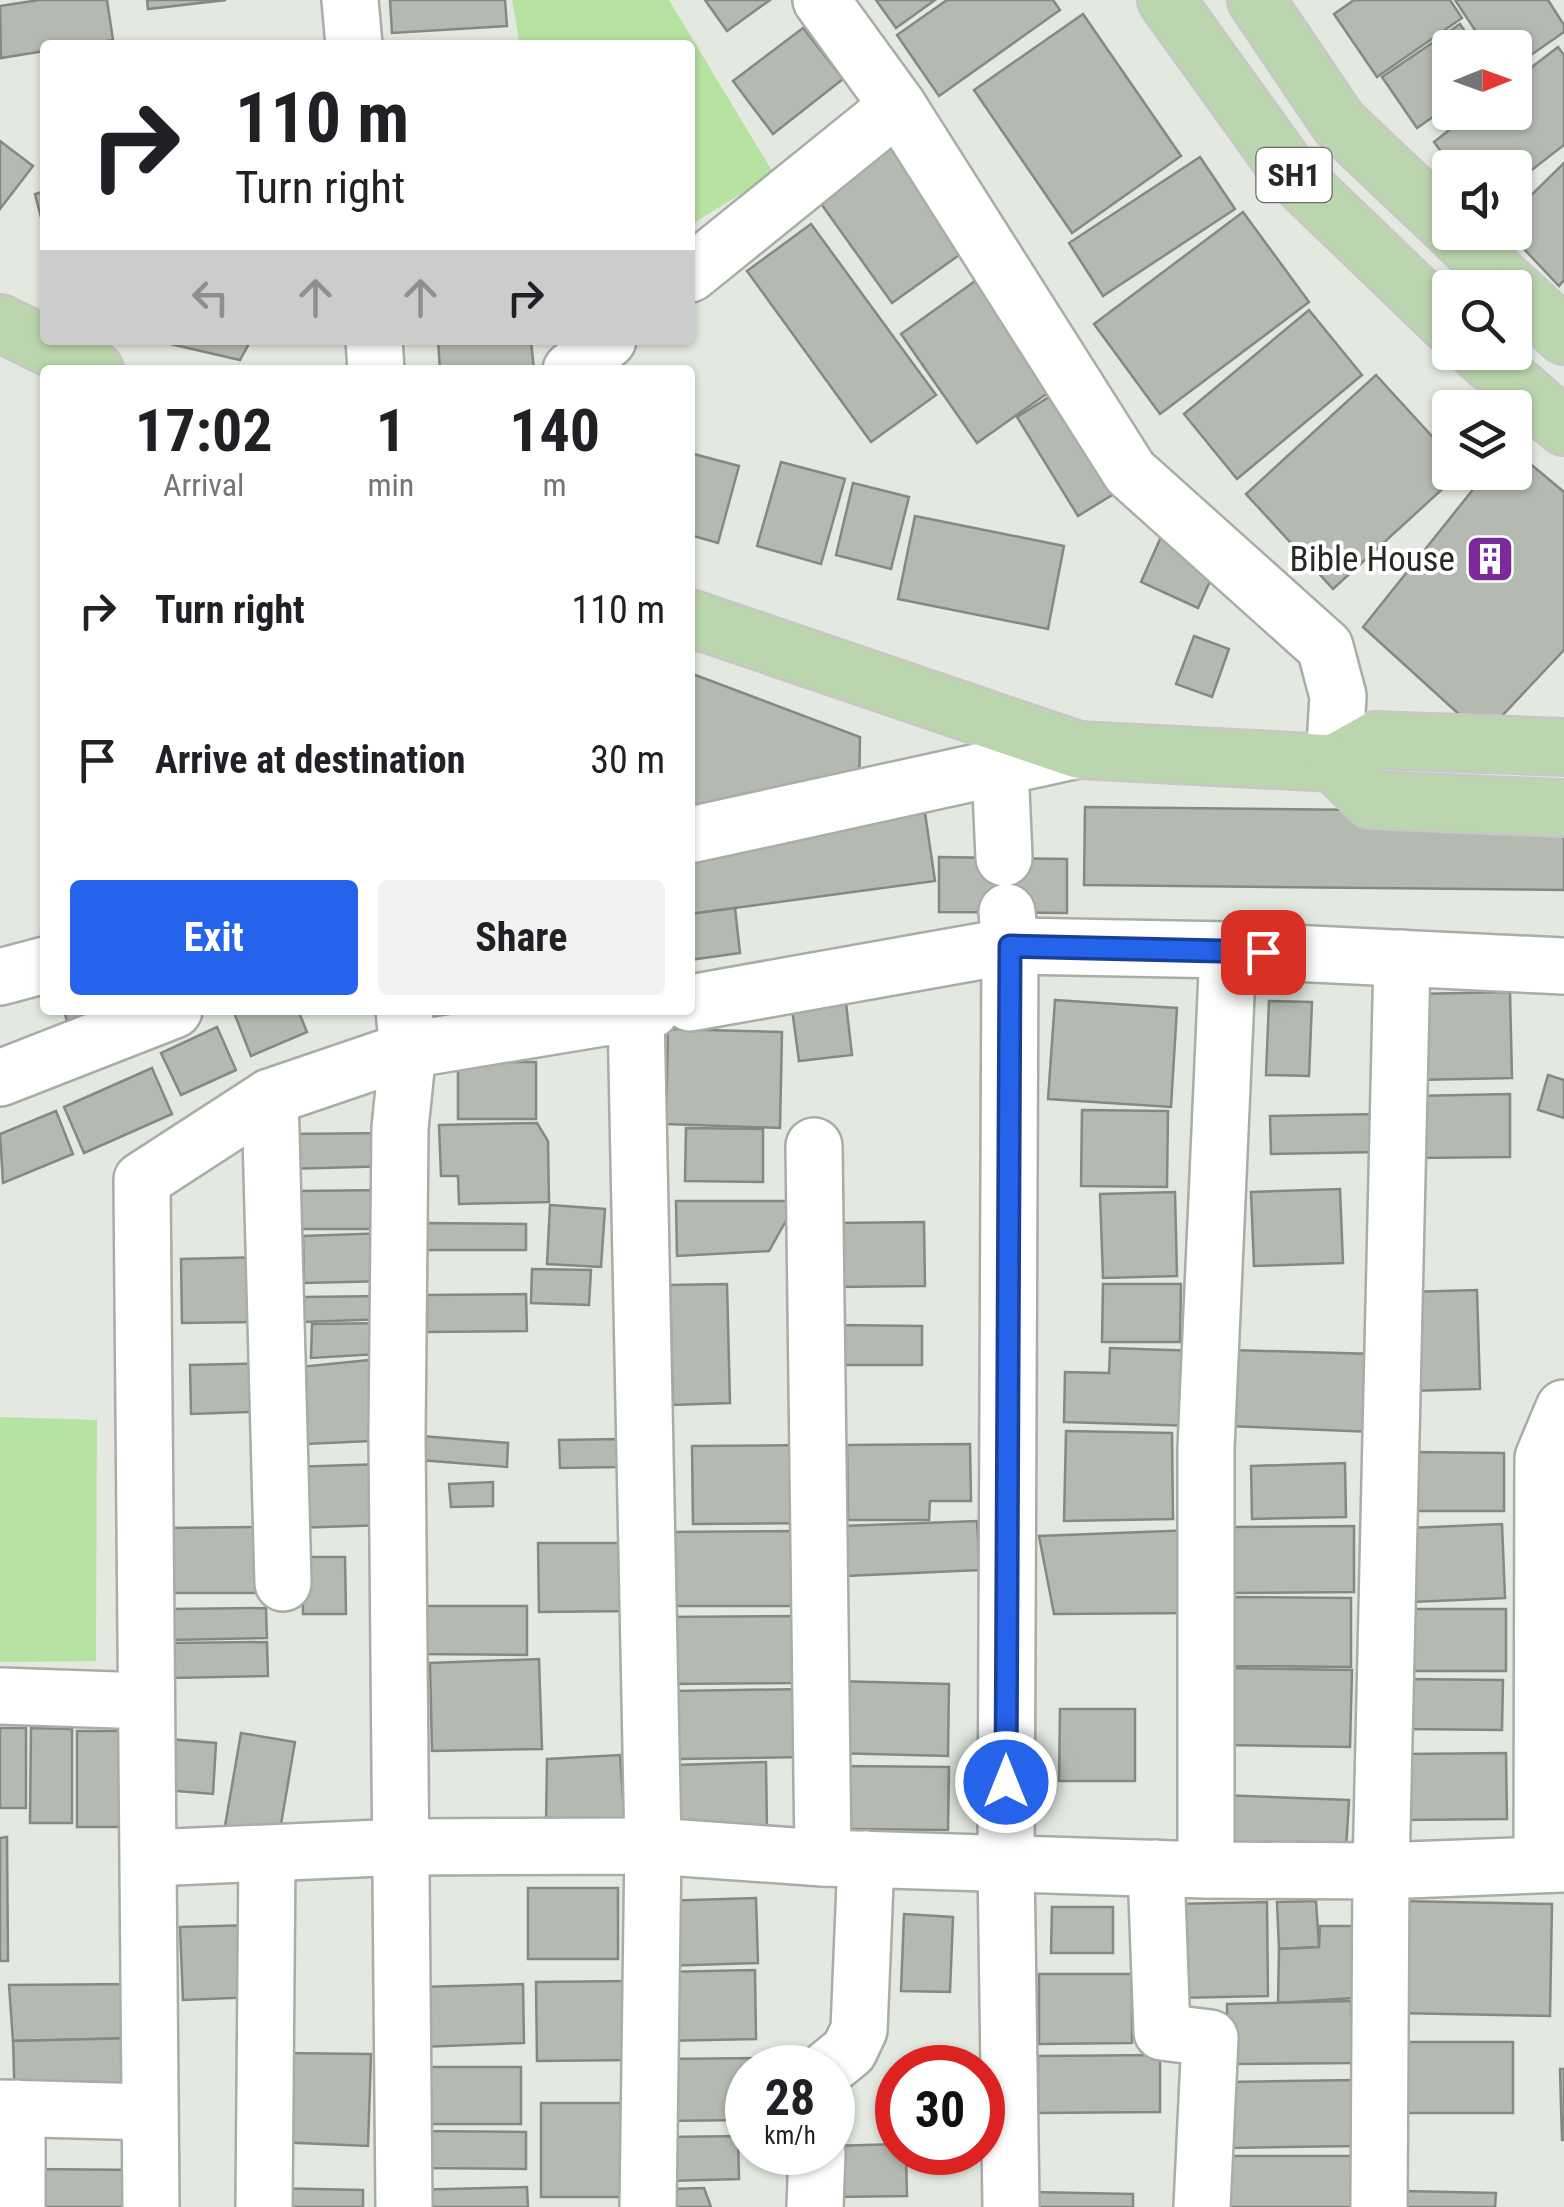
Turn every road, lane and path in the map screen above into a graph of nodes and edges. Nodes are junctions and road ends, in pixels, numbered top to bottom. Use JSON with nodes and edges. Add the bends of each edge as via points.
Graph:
{"nodes":[{"id":1,"x":350,"y":0,"type":"edge"},
{"id":2,"x":821,"y":0,"type":"edge"},
{"id":3,"x":1166,"y":0,"type":"edge"},
{"id":4,"x":1256,"y":0,"type":"edge"},
{"id":5,"x":354,"y":40,"type":"edge"},
{"id":6,"x":898,"y":106,"type":"junction"},
{"id":7,"x":1432,"y":211,"type":"edge"},
{"id":8,"x":1473,"y":250,"type":"edge"},
{"id":9,"x":695,"y":270,"type":"edge"},
{"id":10,"x":1494,"y":270,"type":"edge"},
{"id":11,"x":1532,"y":306,"type":"edge"},
{"id":12,"x":1432,"y":309,"type":"edge"},
{"id":13,"x":0,"y":323,"type":"edge"},
{"id":14,"x":1564,"y":336,"type":"edge"},
{"id":15,"x":40,"y":343,"type":"edge"},
{"id":16,"x":44,"y":345,"type":"edge"},
{"id":17,"x":602,"y":345,"type":"edge"},
{"id":18,"x":85,"y":365,"type":"edge"},
{"id":19,"x":577,"y":365,"type":"edge"},
{"id":20,"x":1499,"y":370,"type":"edge"},
{"id":21,"x":1564,"y":427,"type":"edge"},
{"id":22,"x":695,"y":620,"type":"edge"},
{"id":23,"x":1564,"y":748,"type":"edge"},
{"id":24,"x":1078,"y":750,"type":"junction"},
{"id":25,"x":1334,"y":763,"type":"junction"},
{"id":26,"x":1000,"y":768,"type":"junction"},
{"id":27,"x":1564,"y":808,"type":"edge"},
{"id":28,"x":695,"y":833,"type":"edge"},
{"id":29,"x":1004,"y":858,"type":"dead end"},
{"id":30,"x":1008,"y":929,"type":"junction"},
{"id":31,"x":1228,"y":950,"type":"junction"},
{"id":32,"x":1402,"y":958,"type":"junction"},
{"id":33,"x":40,"y":966,"type":"edge"},
{"id":34,"x":1564,"y":966,"type":"edge"},
{"id":35,"x":0,"y":977,"type":"edge"},
{"id":36,"x":695,"y":1002,"type":"edge"},
{"id":37,"x":161,"y":1015,"type":"edge"},
{"id":38,"x":594,"y":1015,"type":"edge"},
{"id":39,"x":644,"y":1015,"type":"edge"},
{"id":40,"x":406,"y":1030,"type":"edge"},
{"id":41,"x":0,"y":1078,"type":"edge"},
{"id":42,"x":270,"y":1097,"type":"junction"},
{"id":43,"x":814,"y":1146,"type":"dead end"},
{"id":44,"x":1564,"y":1408,"type":"edge"},
{"id":45,"x":283,"y":1582,"type":"dead end"},
{"id":46,"x":0,"y":1696,"type":"edge"},
{"id":47,"x":146,"y":1701,"type":"junction"},
{"id":48,"x":652,"y":1846,"type":"junction"},
{"id":49,"x":403,"y":1847,"type":"junction"},
{"id":50,"x":267,"y":1855,"type":"junction"},
{"id":51,"x":150,"y":1858,"type":"junction"},
{"id":52,"x":844,"y":1858,"type":"junction"},
{"id":53,"x":1006,"y":1862,"type":"junction"},
{"id":54,"x":1553,"y":1864,"type":"edge"},
{"id":55,"x":1181,"y":1869,"type":"junction"},
{"id":56,"x":1381,"y":1870,"type":"junction"},
{"id":57,"x":852,"y":2045,"type":"edge"},
{"id":58,"x":8,"y":2108,"type":"edge"},
{"id":59,"x":150,"y":2112,"type":"junction"},
{"id":60,"x":816,"y":2175,"type":"edge"},
{"id":61,"x":16,"y":2207,"type":"edge"},
{"id":62,"x":151,"y":2207,"type":"edge"},
{"id":63,"x":264,"y":2207,"type":"edge"},
{"id":64,"x":404,"y":2207,"type":"edge"},
{"id":65,"x":648,"y":2207,"type":"edge"},
{"id":66,"x":815,"y":2207,"type":"edge"},
{"id":67,"x":1011,"y":2207,"type":"edge"},
{"id":68,"x":1202,"y":2207,"type":"edge"},
{"id":69,"x":1379,"y":2207,"type":"edge"}],
"edges":[{"from":1,"to":5,"type":"street"},
{"from":2,"to":6,"type":"street"},
{"from":3,"to":12,"type":"main road","number":"SH1","via":[[1290,171]]},
{"from":4,"to":7,"type":"main road","number":"SH1","via":[[1339,123]]},
{"from":6,"to":9,"type":"street"},
{"from":6,"to":25,"type":"street","via":[[1130,472],[1325,648],[1338,696]]},
{"from":8,"to":10,"type":"main road","number":"SH1"},
{"from":11,"to":14,"type":"main road","number":"SH1"},
{"from":13,"to":15,"type":"main road"},
{"from":16,"to":18,"type":"main road"},
{"from":17,"to":19,"type":"street"},
{"from":20,"to":21,"type":"main road"},
{"from":22,"to":24,"type":"main road"},
{"from":23,"to":25,"type":"main road","via":[[1375,740]]},
{"from":24,"to":25,"type":"main road"},
{"from":24,"to":26,"type":"street"},
{"from":25,"to":27,"type":"main road","via":[[1371,800]]},
{"from":26,"to":28,"type":"street"},
{"from":26,"to":29,"type":"street"},
{"from":30,"to":31,"type":"street"},
{"from":30,"to":36,"type":"street"},
{"from":30,"to":53,"type":"street"},
{"from":31,"to":32,"type":"street"},
{"from":31,"to":55,"type":"street"},
{"from":32,"to":34,"type":"street"},
{"from":32,"to":56,"type":"street"},
{"from":33,"to":35,"type":"street"},
{"from":37,"to":41,"type":"street"},
{"from":38,"to":40,"type":"street"},
{"from":39,"to":48,"type":"street"},
{"from":40,"to":42,"type":"street"},
{"from":40,"to":49,"type":"street","via":[[398,1436]]},
{"from":42,"to":45,"type":"street"},
{"from":42,"to":47,"type":"street","via":[[142,1180]]},
{"from":43,"to":52,"type":"street"},
{"from":44,"to":54,"type":"street","via":[[1543,1458]]},
{"from":46,"to":47,"type":"street"},
{"from":47,"to":51,"type":"street"},
{"from":48,"to":49,"type":"street"},
{"from":48,"to":52,"type":"street"},
{"from":48,"to":65,"type":"street"},
{"from":49,"to":50,"type":"street"},
{"from":49,"to":64,"type":"street"},
{"from":50,"to":51,"type":"street"},
{"from":50,"to":63,"type":"street"},
{"from":51,"to":59,"type":"street"},
{"from":52,"to":53,"type":"street"},
{"from":52,"to":57,"type":"street","via":[[859,2030]]},
{"from":53,"to":55,"type":"street"},
{"from":53,"to":67,"type":"street"},
{"from":54,"to":56,"type":"street"},
{"from":55,"to":56,"type":"street"},
{"from":55,"to":68,"type":"street","via":[[1162,2032],[1210,2038]]},
{"from":56,"to":69,"type":"street"},
{"from":58,"to":59,"type":"street"},
{"from":58,"to":61,"type":"street"},
{"from":59,"to":62,"type":"street"},
{"from":60,"to":66,"type":"street"}]}
